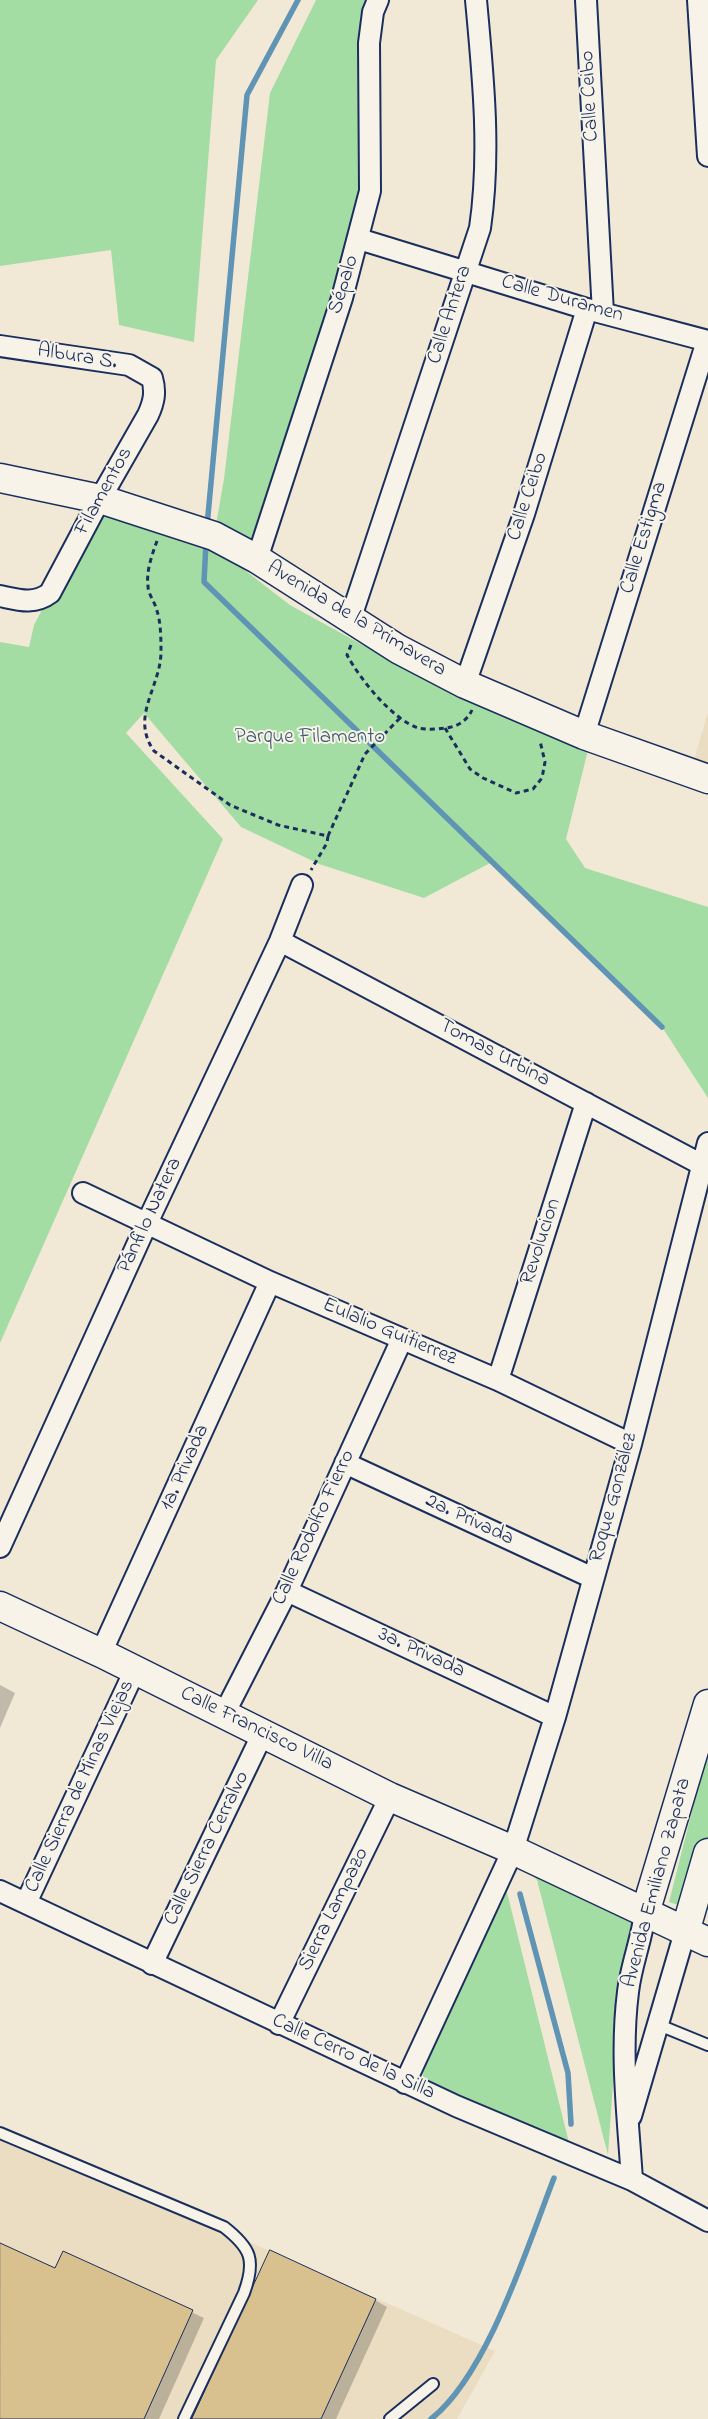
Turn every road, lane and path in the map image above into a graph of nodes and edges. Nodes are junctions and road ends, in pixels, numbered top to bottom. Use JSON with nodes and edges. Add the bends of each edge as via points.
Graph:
{"nodes":[{"id":1,"x":378,"y":0,"type":"edge"},
{"id":2,"x":476,"y":0,"type":"edge"},
{"id":3,"x":586,"y":0,"type":"edge"},
{"id":4,"x":698,"y":0,"type":"edge"},
{"id":5,"x":708,"y":156,"type":"edge"},
{"id":6,"x":359,"y":239,"type":"junction"},
{"id":7,"x":464,"y":272,"type":"junction"},
{"id":8,"x":595,"y":311,"type":"junction"},
{"id":9,"x":708,"y":341,"type":"edge"},
{"id":10,"x":0,"y":346,"type":"edge"},
{"id":11,"x":152,"y":378,"type":"joint"},
{"id":12,"x":0,"y":478,"type":"edge"},
{"id":13,"x":100,"y":499,"type":"junction"},
{"id":14,"x":165,"y":519,"type":"junction"},
{"id":15,"x":257,"y":559,"type":"junction"},
{"id":16,"x":0,"y":596,"type":"edge"},
{"id":17,"x":355,"y":623,"type":"junction"},
{"id":18,"x":474,"y":688,"type":"junction"},
{"id":19,"x":538,"y":715,"type":"junction"},
{"id":20,"x":400,"y":718,"type":"junction"},
{"id":21,"x":445,"y":728,"type":"junction"},
{"id":22,"x":584,"y":735,"type":"junction"},
{"id":23,"x":708,"y":779,"type":"edge"},
{"id":24,"x":328,"y":836,"type":"junction"},
{"id":25,"x":302,"y":885,"type":"joint"},
{"id":26,"x":280,"y":941,"type":"junction"},
{"id":27,"x":586,"y":1103,"type":"junction"},
{"id":28,"x":708,"y":1143,"type":"edge"},
{"id":29,"x":705,"y":1166,"type":"edge"},
{"id":30,"x":83,"y":1193,"type":"dead end"},
{"id":31,"x":147,"y":1223,"type":"junction"},
{"id":32,"x":270,"y":1282,"type":"junction"},
{"id":33,"x":402,"y":1339,"type":"junction"},
{"id":34,"x":498,"y":1380,"type":"junction"},
{"id":35,"x":631,"y":1444,"type":"junction"},
{"id":36,"x":346,"y":1463,"type":"junction"},
{"id":37,"x":0,"y":1547,"type":"edge"},
{"id":38,"x":593,"y":1578,"type":"junction"},
{"id":39,"x":287,"y":1591,"type":"junction"},
{"id":40,"x":0,"y":1606,"type":"edge"},
{"id":41,"x":101,"y":1653,"type":"junction"},
{"id":42,"x":135,"y":1670,"type":"junction"},
{"id":43,"x":708,"y":1704,"type":"edge"},
{"id":44,"x":224,"y":1714,"type":"junction"},
{"id":45,"x":554,"y":1717,"type":"junction"},
{"id":46,"x":264,"y":1733,"type":"junction"},
{"id":47,"x":390,"y":1797,"type":"junction"},
{"id":48,"x":513,"y":1850,"type":"junction"},
{"id":49,"x":708,"y":1853,"type":"edge"},
{"id":50,"x":0,"y":1891,"type":"edge"},
{"id":51,"x":26,"y":1903,"type":"junction"},
{"id":52,"x":646,"y":1913,"type":"junction"},
{"id":53,"x":697,"y":1937,"type":"edge"},
{"id":54,"x":152,"y":1964,"type":"junction"},
{"id":55,"x":279,"y":2024,"type":"junction"},
{"id":56,"x":659,"y":2025,"type":"junction"},
{"id":57,"x":708,"y":2045,"type":"edge"},
{"id":58,"x":405,"y":2083,"type":"junction"},
{"id":59,"x":628,"y":2125,"type":"junction"},
{"id":60,"x":0,"y":2132,"type":"edge"},
{"id":61,"x":632,"y":2180,"type":"junction"},
{"id":62,"x":704,"y":2212,"type":"edge"},
{"id":63,"x":433,"y":2384,"type":"dead end"},
{"id":64,"x":184,"y":2419,"type":"edge"},
{"id":65,"x":390,"y":2419,"type":"edge"}],
"edges":[{"from":1,"to":6,"type":"street","name":"Sépalo","via":[[369,44],[370,191]]},
{"from":2,"to":7,"type":"street","name":"Calle Antera","via":[[486,190],[480,228]]},
{"from":3,"to":8,"type":"street","name":"Calle Ceibo"},
{"from":4,"to":5,"type":"street"},
{"from":6,"to":7,"type":"street","name":"Calle Duramen"},
{"from":6,"to":15,"type":"street","name":"Sépalo"},
{"from":7,"to":8,"type":"street","name":"Calle Duramen"},
{"from":7,"to":17,"type":"street","name":"Calle Antera"},
{"from":8,"to":9,"type":"street","name":"Calle Duramen"},
{"from":8,"to":18,"type":"street","name":"Calle Ceibo","via":[[524,514]]},
{"from":9,"to":22,"type":"street","name":"Calle Estigma"},
{"from":10,"to":11,"type":"street","name":"Albura S.","via":[[129,366]]},
{"from":11,"to":13,"type":"street","name":"Filamentos","via":[[154,401]]},
{"from":12,"to":13,"type":"street","name":"Avenida de la Primavera"},
{"from":13,"to":14,"type":"street","name":"Avenida de la Primavera"},
{"from":13,"to":16,"type":"street","name":"Filamentos","via":[[50,593],[41,600],[30,602]]},
{"from":14,"to":15,"type":"street","name":"Avenida de la Primavera","via":[[214,536]]},
{"from":14,"to":24,"type":"path","via":[[151,558],[148,586],[158,611],[161,653],[144,714],[146,739],[154,751],[230,805],[278,825]]},
{"from":15,"to":17,"type":"street","name":"Avenida de la Primavera"},
{"from":17,"to":18,"type":"street","name":"Avenida de la Primavera"},
{"from":17,"to":20,"type":"path","via":[[347,654],[355,670]]},
{"from":18,"to":19,"type":"street","name":"Avenida de la Primavera"},
{"from":18,"to":21,"type":"path","via":[[469,717],[454,728]]},
{"from":19,"to":21,"type":"path","via":[[538,734],[545,762],[542,778],[533,789],[516,793],[470,769]]},
{"from":19,"to":22,"type":"street","name":"Avenida de la Primavera"},
{"from":20,"to":21,"type":"path","via":[[419,728]]},
{"from":20,"to":24,"type":"path","via":[[365,754]]},
{"from":22,"to":23,"type":"street","name":"Avenida de la Primavera"},
{"from":24,"to":25,"type":"path"},
{"from":25,"to":26,"type":"street","name":"Pánfilo Natera"},
{"from":26,"to":27,"type":"street","name":"Tomas Urbina"},
{"from":26,"to":31,"type":"street","name":"Pánfilo Natera"},
{"from":27,"to":29,"type":"street","name":"Tomas Urbina"},
{"from":27,"to":34,"type":"street","name":"Revolucion"},
{"from":28,"to":29,"type":"street","name":"Roque González"},
{"from":29,"to":35,"type":"street","name":"Roque González"},
{"from":30,"to":31,"type":"street","name":"Eulalio Guitierrez"},
{"from":31,"to":32,"type":"street","name":"Eulalio Guitierrez"},
{"from":31,"to":37,"type":"street","name":"Pánfilo Natera"},
{"from":32,"to":33,"type":"street","name":"Eulalio Guitierrez"},
{"from":32,"to":41,"type":"street","name":"1a. Privada"},
{"from":33,"to":34,"type":"street","name":"Eulalio Guitierrez"},
{"from":33,"to":36,"type":"street","name":"Calle Rodolfo Fierro"},
{"from":34,"to":35,"type":"street","name":"Eulalio Guitierrez"},
{"from":35,"to":38,"type":"street","name":"Roque González"},
{"from":36,"to":38,"type":"street","name":"2a. Privada"},
{"from":36,"to":39,"type":"street","name":"Calle Rodolfo Fierro"},
{"from":38,"to":45,"type":"street","name":"Roque González"},
{"from":39,"to":44,"type":"street","name":"Calle Rodolfo Fierro"},
{"from":39,"to":45,"type":"street","name":"3a. Privada"},
{"from":40,"to":41,"type":"street","name":"Calle Francisco Villa"},
{"from":41,"to":42,"type":"street","name":"Calle Francisco Villa"},
{"from":42,"to":44,"type":"street","name":"Calle Francisco Villa"},
{"from":42,"to":51,"type":"street","name":"Calle Sierra de Minas Viejas"},
{"from":43,"to":52,"type":"street","name":"Avenida Emiliano Zapata"},
{"from":44,"to":46,"type":"street","name":"Calle Francisco Villa"},
{"from":45,"to":48,"type":"street","name":"Roque González"},
{"from":46,"to":47,"type":"street","name":"Calle Francisco Villa"},
{"from":46,"to":54,"type":"street","name":"Calle Sierra Cerralvo"},
{"from":47,"to":48,"type":"street","name":"Calle Francisco Villa"},
{"from":47,"to":55,"type":"street","name":"Sierra Lampazo"},
{"from":48,"to":52,"type":"street","name":"Calle Francisco Villa"},
{"from":48,"to":58,"type":"street","name":"Roque González"},
{"from":49,"to":53,"type":"street","name":"Avenida Emiliano Zapata"},
{"from":50,"to":51,"type":"street","name":"Calle Cerro de la Silla"},
{"from":51,"to":54,"type":"street","name":"Calle Cerro de la Silla"},
{"from":52,"to":53,"type":"street","name":"Calle Francisco Villa"},
{"from":52,"to":59,"type":"street","name":"Avenida Emiliano Zapata","via":[[628,1990],[624,2036]]},
{"from":53,"to":56,"type":"street","name":"Avenida Emiliano Zapata"},
{"from":54,"to":55,"type":"street","name":"Calle Cerro de la Silla"},
{"from":55,"to":58,"type":"street","name":"Calle Cerro de la Silla"},
{"from":56,"to":57,"type":"lane"},
{"from":56,"to":59,"type":"street","name":"Avenida Emiliano Zapata"},
{"from":58,"to":61,"type":"street","name":"Calle Cerro de la Silla"},
{"from":59,"to":61,"type":"street","name":"Avenida Emiliano Zapata"},
{"from":60,"to":64,"type":"lane","via":[[224,2227],[239,2238],[249,2253],[251,2274],[244,2293]]},
{"from":61,"to":62,"type":"street","name":"Calle Cerro de la Silla"},
{"from":63,"to":65,"type":"lane"}]}
